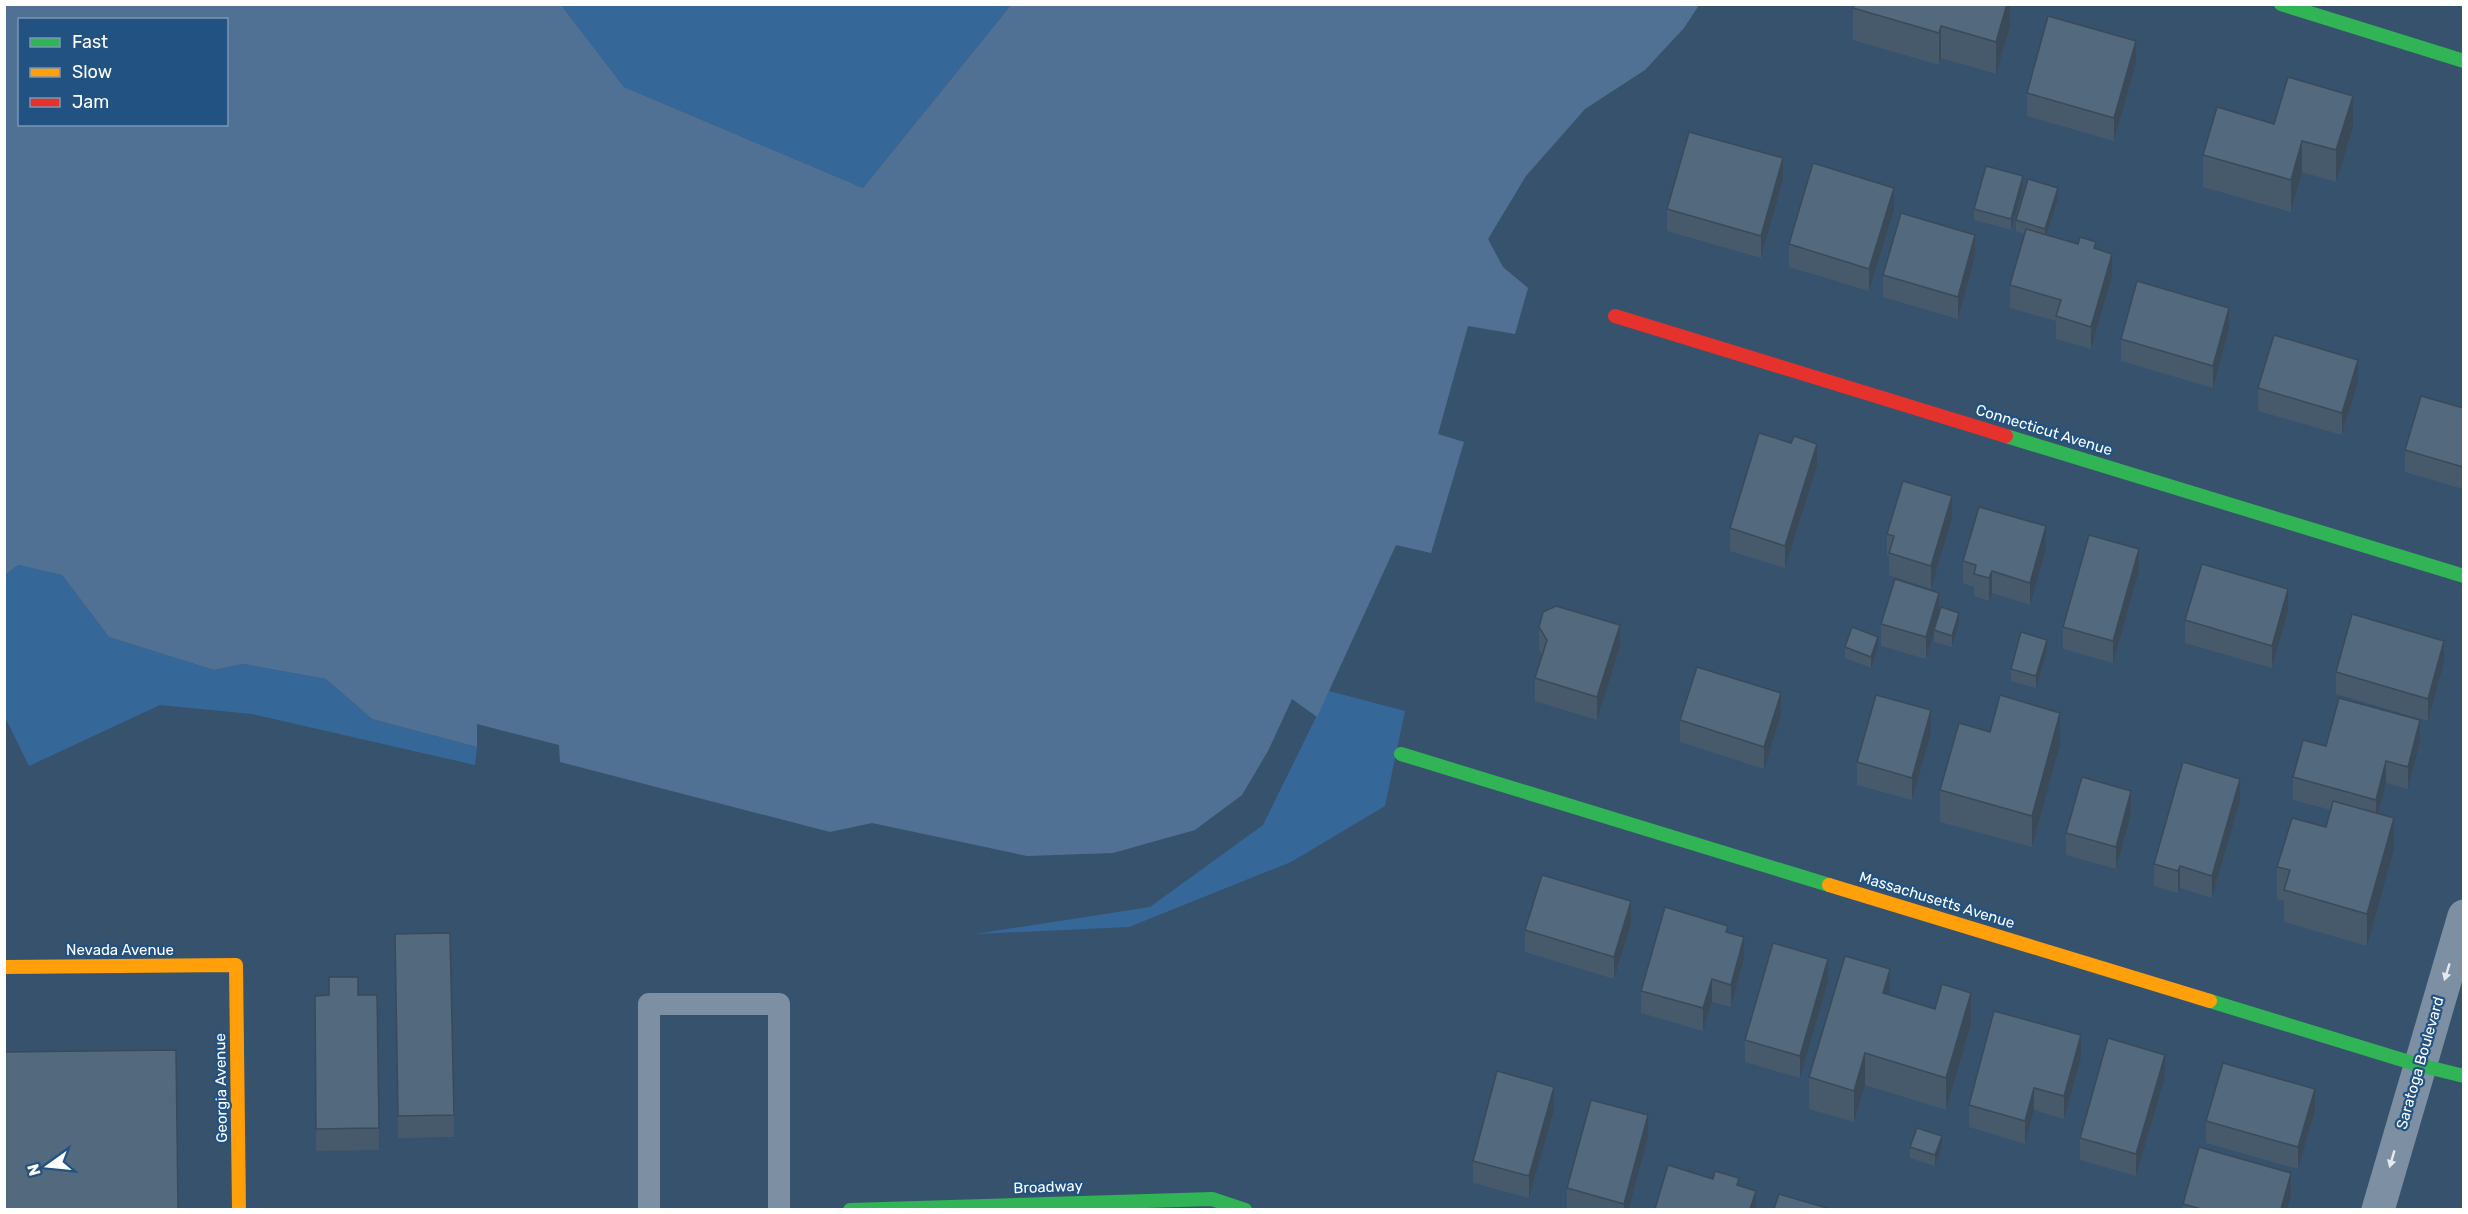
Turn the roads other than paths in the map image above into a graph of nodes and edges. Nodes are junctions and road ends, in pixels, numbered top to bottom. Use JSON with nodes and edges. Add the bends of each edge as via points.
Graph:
{"nodes":[{"id":1,"x":2281,"y":4,"type":"edge"},
{"id":2,"x":2463,"y":60,"type":"edge"},
{"id":3,"x":1615,"y":316,"type":"dead end"},
{"id":4,"x":2463,"y":576,"type":"edge"},
{"id":5,"x":1401,"y":754,"type":"dead end"},
{"id":6,"x":2463,"y":916,"type":"edge"},
{"id":7,"x":236,"y":965,"type":"joint"},
{"id":8,"x":4,"y":967,"type":"edge"},
{"id":9,"x":2419,"y":1065,"type":"junction"},
{"id":10,"x":2463,"y":1076,"type":"edge"},
{"id":11,"x":239,"y":1209,"type":"edge"},
{"id":12,"x":649,"y":1209,"type":"edge"},
{"id":13,"x":779,"y":1209,"type":"edge"},
{"id":14,"x":850,"y":1209,"type":"edge"},
{"id":15,"x":1245,"y":1209,"type":"edge"},
{"id":16,"x":2378,"y":1209,"type":"edge"}],
"edges":[{"from":1,"to":2,"type":"street"},
{"from":3,"to":4,"type":"street","name":"Connecticut Avenue"},
{"from":5,"to":9,"type":"street","name":"Massachusetts Avenue"},
{"from":6,"to":9,"type":"street","name":"Saratoga Boulevard","one_way":true},
{"from":7,"to":8,"type":"street","name":"Nevada Avenue"},
{"from":7,"to":11,"type":"street","name":"Georgia Avenue"},
{"from":9,"to":10,"type":"street","name":"Massachusetts Avenue"},
{"from":9,"to":16,"type":"street","name":"Saratoga Boulevard","one_way":true},
{"from":12,"to":13,"type":"lane","via":[[649,1004],[779,1004]]},
{"from":14,"to":15,"type":"street","name":"Broadway","via":[[1212,1199]]}]}
